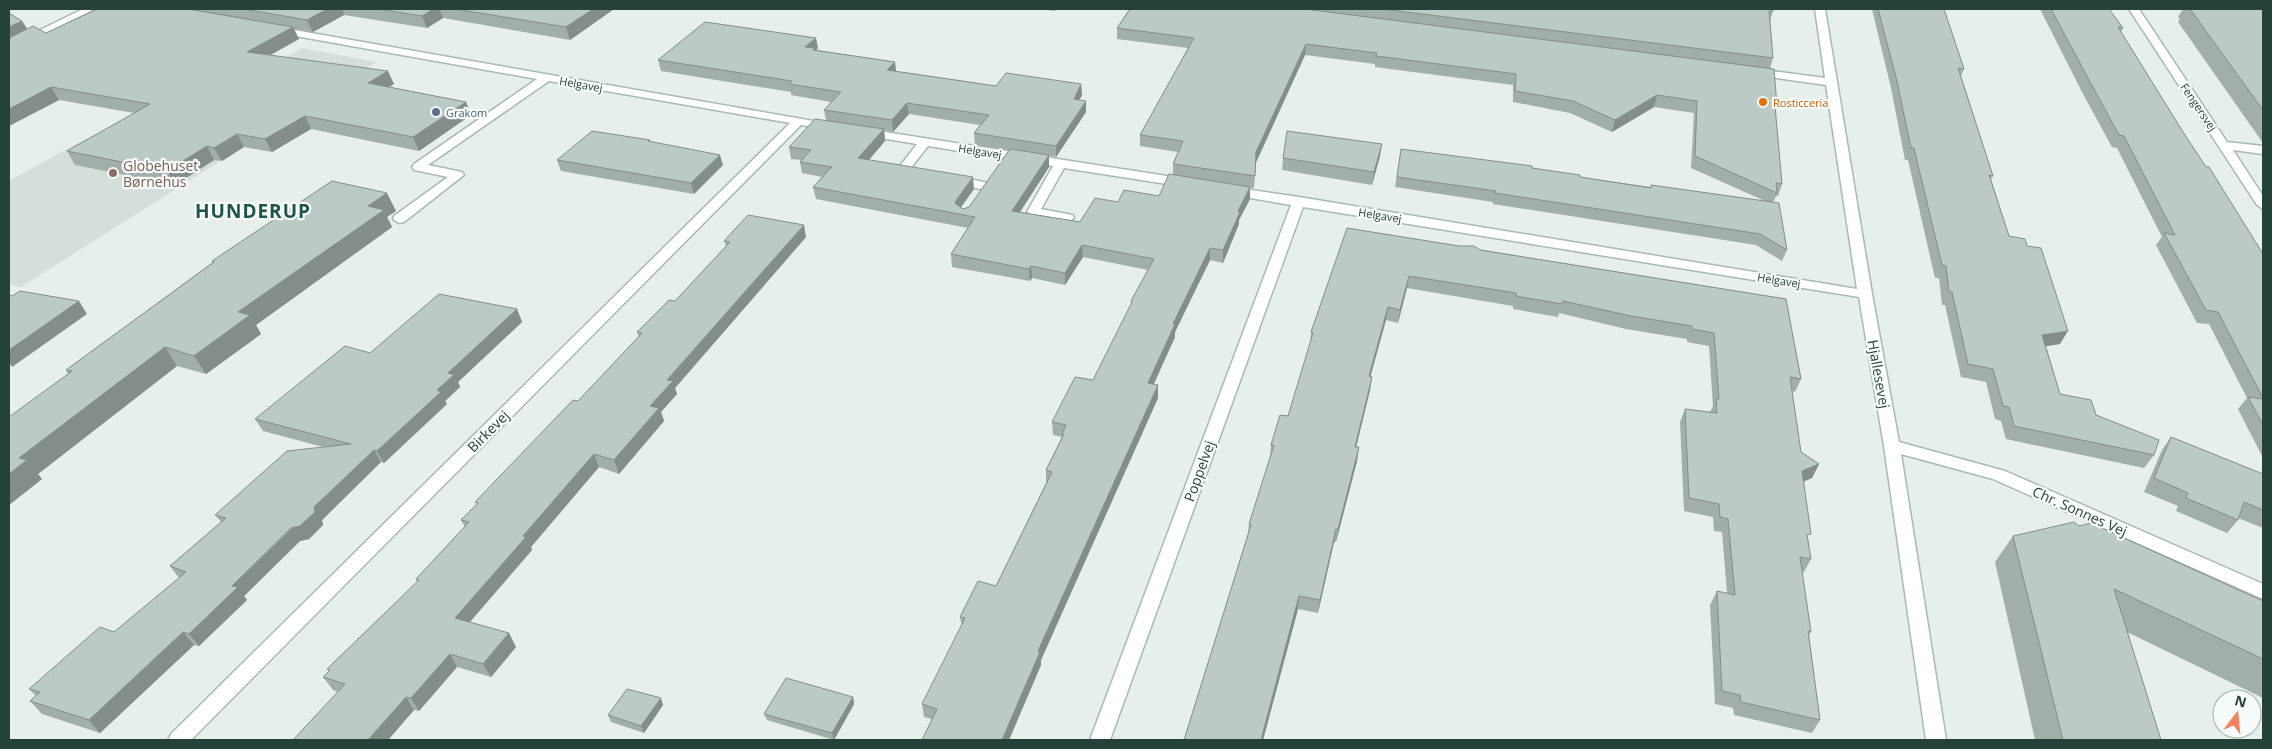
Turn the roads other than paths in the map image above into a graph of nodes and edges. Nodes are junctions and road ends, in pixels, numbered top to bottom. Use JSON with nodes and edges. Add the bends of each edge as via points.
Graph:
{"nodes":[{"id":1,"x":90,"y":9,"type":"edge"},
{"id":2,"x":1820,"y":9,"type":"edge"},
{"id":3,"x":2134,"y":9,"type":"edge"},
{"id":4,"x":261,"y":27,"type":"edge"},
{"id":5,"x":9,"y":49,"type":"edge"},
{"id":6,"x":1740,"y":70,"type":"edge"},
{"id":7,"x":546,"y":78,"type":"junction"},
{"id":8,"x":1831,"y":82,"type":"junction"},
{"id":9,"x":798,"y":122,"type":"junction"},
{"id":10,"x":925,"y":142,"type":"junction"},
{"id":11,"x":2224,"y":145,"type":"junction"},
{"id":12,"x":2263,"y":150,"type":"edge"},
{"id":13,"x":1007,"y":155,"type":"junction"},
{"id":14,"x":1060,"y":164,"type":"junction"},
{"id":15,"x":990,"y":178,"type":"junction"},
{"id":16,"x":1194,"y":185,"type":"edge"},
{"id":17,"x":1222,"y":189,"type":"edge"},
{"id":18,"x":975,"y":200,"type":"edge"},
{"id":19,"x":1299,"y":201,"type":"junction"},
{"id":20,"x":2263,"y":205,"type":"edge"},
{"id":21,"x":1068,"y":218,"type":"edge"},
{"id":22,"x":399,"y":219,"type":"dead end"},
{"id":23,"x":1865,"y":294,"type":"junction"},
{"id":24,"x":1892,"y":446,"type":"junction"},
{"id":25,"x":2263,"y":592,"type":"edge"},
{"id":26,"x":178,"y":740,"type":"edge"},
{"id":27,"x":1100,"y":740,"type":"edge"},
{"id":28,"x":1936,"y":740,"type":"edge"}],
"edges":[{"from":1,"to":5,"type":"street"},
{"from":2,"to":8,"type":"street","name":"Hjallesevej"},
{"from":3,"to":11,"type":"street","name":"Fengersvej"},
{"from":4,"to":7,"type":"street","name":"Helgavej"},
{"from":6,"to":8,"type":"street"},
{"from":7,"to":9,"type":"street","name":"Helgavej"},
{"from":7,"to":22,"type":"street","via":[[418,167],[458,175]]},
{"from":8,"to":23,"type":"street","name":"Hjallesevej"},
{"from":9,"to":10,"type":"street","name":"Helgavej"},
{"from":9,"to":26,"type":"street","name":"Birkevej"},
{"from":10,"to":13,"type":"street","name":"Helgavej"},
{"from":10,"to":15,"type":"street","via":[[902,172],[934,177]]},
{"from":11,"to":12,"type":"street"},
{"from":11,"to":20,"type":"street","name":"Fengersvej"},
{"from":13,"to":14,"type":"street","name":"Helgavej"},
{"from":13,"to":15,"type":"street"},
{"from":14,"to":16,"type":"street","name":"Helgavej"},
{"from":14,"to":21,"type":"street","via":[[1033,212]]},
{"from":15,"to":18,"type":"street"},
{"from":17,"to":19,"type":"street","name":"Helgavej"},
{"from":19,"to":23,"type":"street","name":"Helgavej"},
{"from":19,"to":27,"type":"street","name":"Poppelvej"},
{"from":23,"to":24,"type":"street","name":"Hjallesevej"},
{"from":24,"to":25,"type":"street","name":"Chr. Sonnes Vej","via":[[1999,475]]},
{"from":24,"to":28,"type":"street","name":"Hjallesevej"}]}
